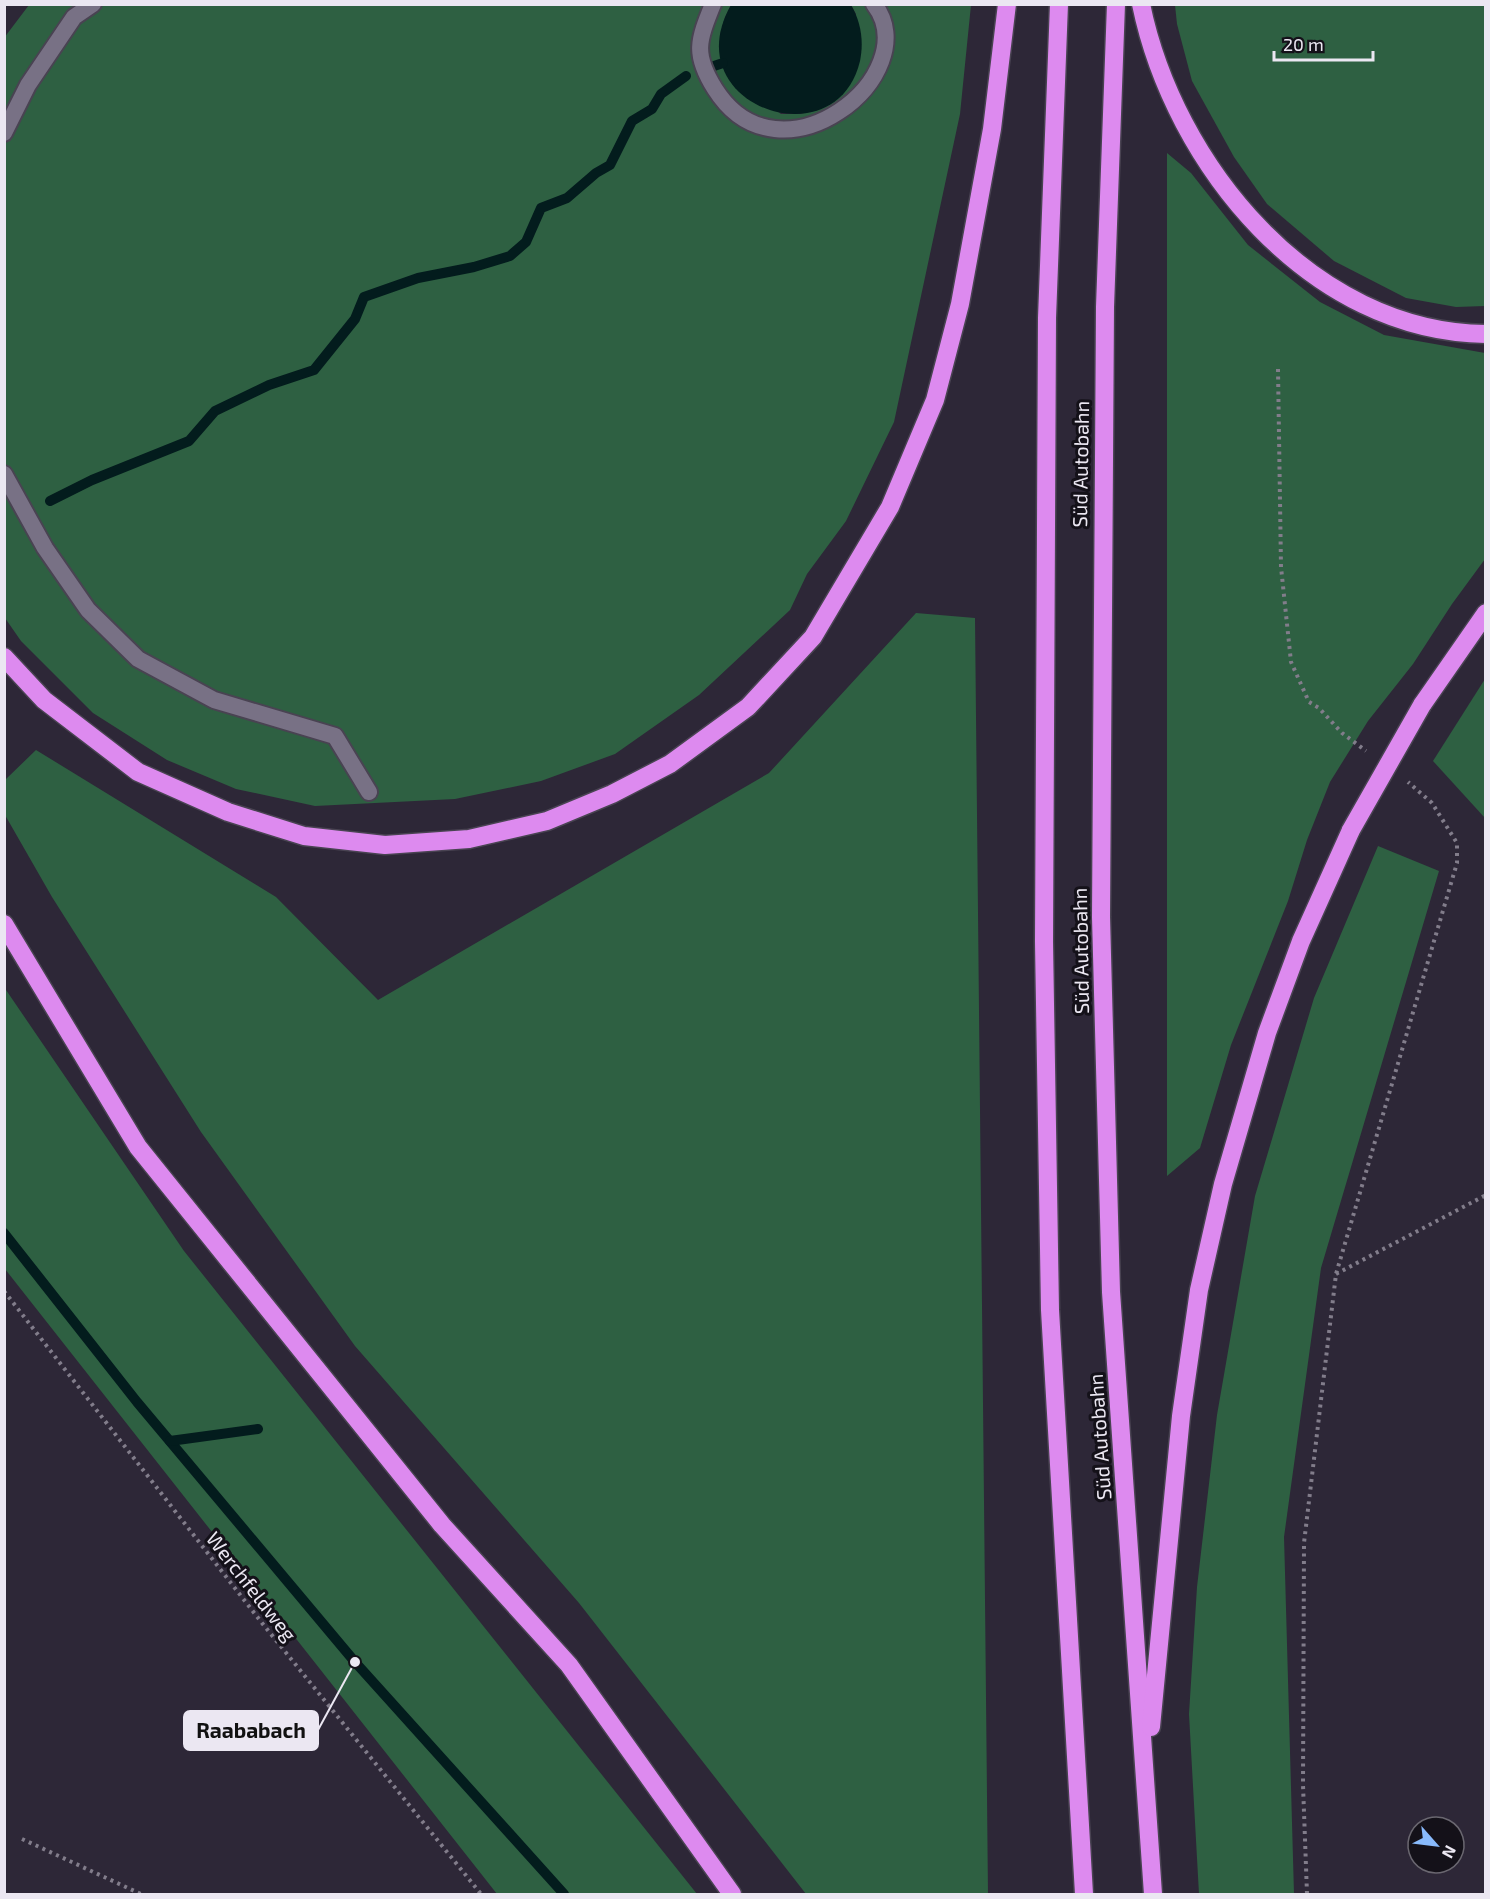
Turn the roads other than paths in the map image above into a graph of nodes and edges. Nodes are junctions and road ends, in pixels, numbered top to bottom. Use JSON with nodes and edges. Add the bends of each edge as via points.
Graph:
{"nodes":[{"id":1,"x":93,"y":4,"type":"edge"},
{"id":2,"x":713,"y":4,"type":"edge"},
{"id":3,"x":874,"y":4,"type":"edge"},
{"id":4,"x":1007,"y":4,"type":"edge"},
{"id":5,"x":1059,"y":4,"type":"edge"},
{"id":6,"x":1116,"y":4,"type":"edge"},
{"id":7,"x":1141,"y":4,"type":"edge"},
{"id":8,"x":4,"y":133,"type":"edge"},
{"id":9,"x":1485,"y":334,"type":"edge"},
{"id":10,"x":4,"y":474,"type":"edge"},
{"id":11,"x":1485,"y":613,"type":"edge"},
{"id":12,"x":4,"y":657,"type":"edge"},
{"id":13,"x":369,"y":792,"type":"dead end"},
{"id":14,"x":4,"y":924,"type":"edge"},
{"id":15,"x":1146,"y":1770,"type":"junction"},
{"id":16,"x":732,"y":1894,"type":"edge"},
{"id":17,"x":1084,"y":1894,"type":"edge"},
{"id":18,"x":1153,"y":1894,"type":"edge"}],
"edges":[{"from":1,"to":8,"type":"lane","via":[[74,17],[28,85]]},
{"from":2,"to":3,"type":"lane","via":[[699,39],[704,72],[713,87],[732,110],[752,125],[794,130],[820,122],[849,106],[870,84],[883,54],[885,34]]},
{"from":4,"to":12,"type":"highway","via":[[993,129],[960,304],[935,400],[890,507],[813,637],[748,707],[670,764],[547,821],[468,839],[385,845],[304,836],[228,812],[138,772],[44,700]]},
{"from":5,"to":17,"type":"highway","name":"Süd Autobahn","via":[[1047,318],[1044,966],[1050,1310]]},
{"from":6,"to":15,"type":"highway","name":"Süd Autobahn","via":[[1105,307],[1101,917],[1111,1292]]},
{"from":7,"to":9,"type":"highway","via":[[1157,60],[1191,135],[1240,205],[1269,237],[1335,291],[1370,309],[1444,331]]},
{"from":10,"to":13,"type":"lane","via":[[45,548],[88,610],[138,659],[214,700],[335,736]]},
{"from":11,"to":15,"type":"highway","bridge":true,"via":[[1422,705],[1351,830],[1301,942],[1267,1033],[1198,1290],[1181,1416]]},
{"from":14,"to":16,"type":"highway","via":[[138,1147],[442,1525],[569,1665]]},
{"from":15,"to":18,"type":"highway","name":"Süd Autobahn"}]}
